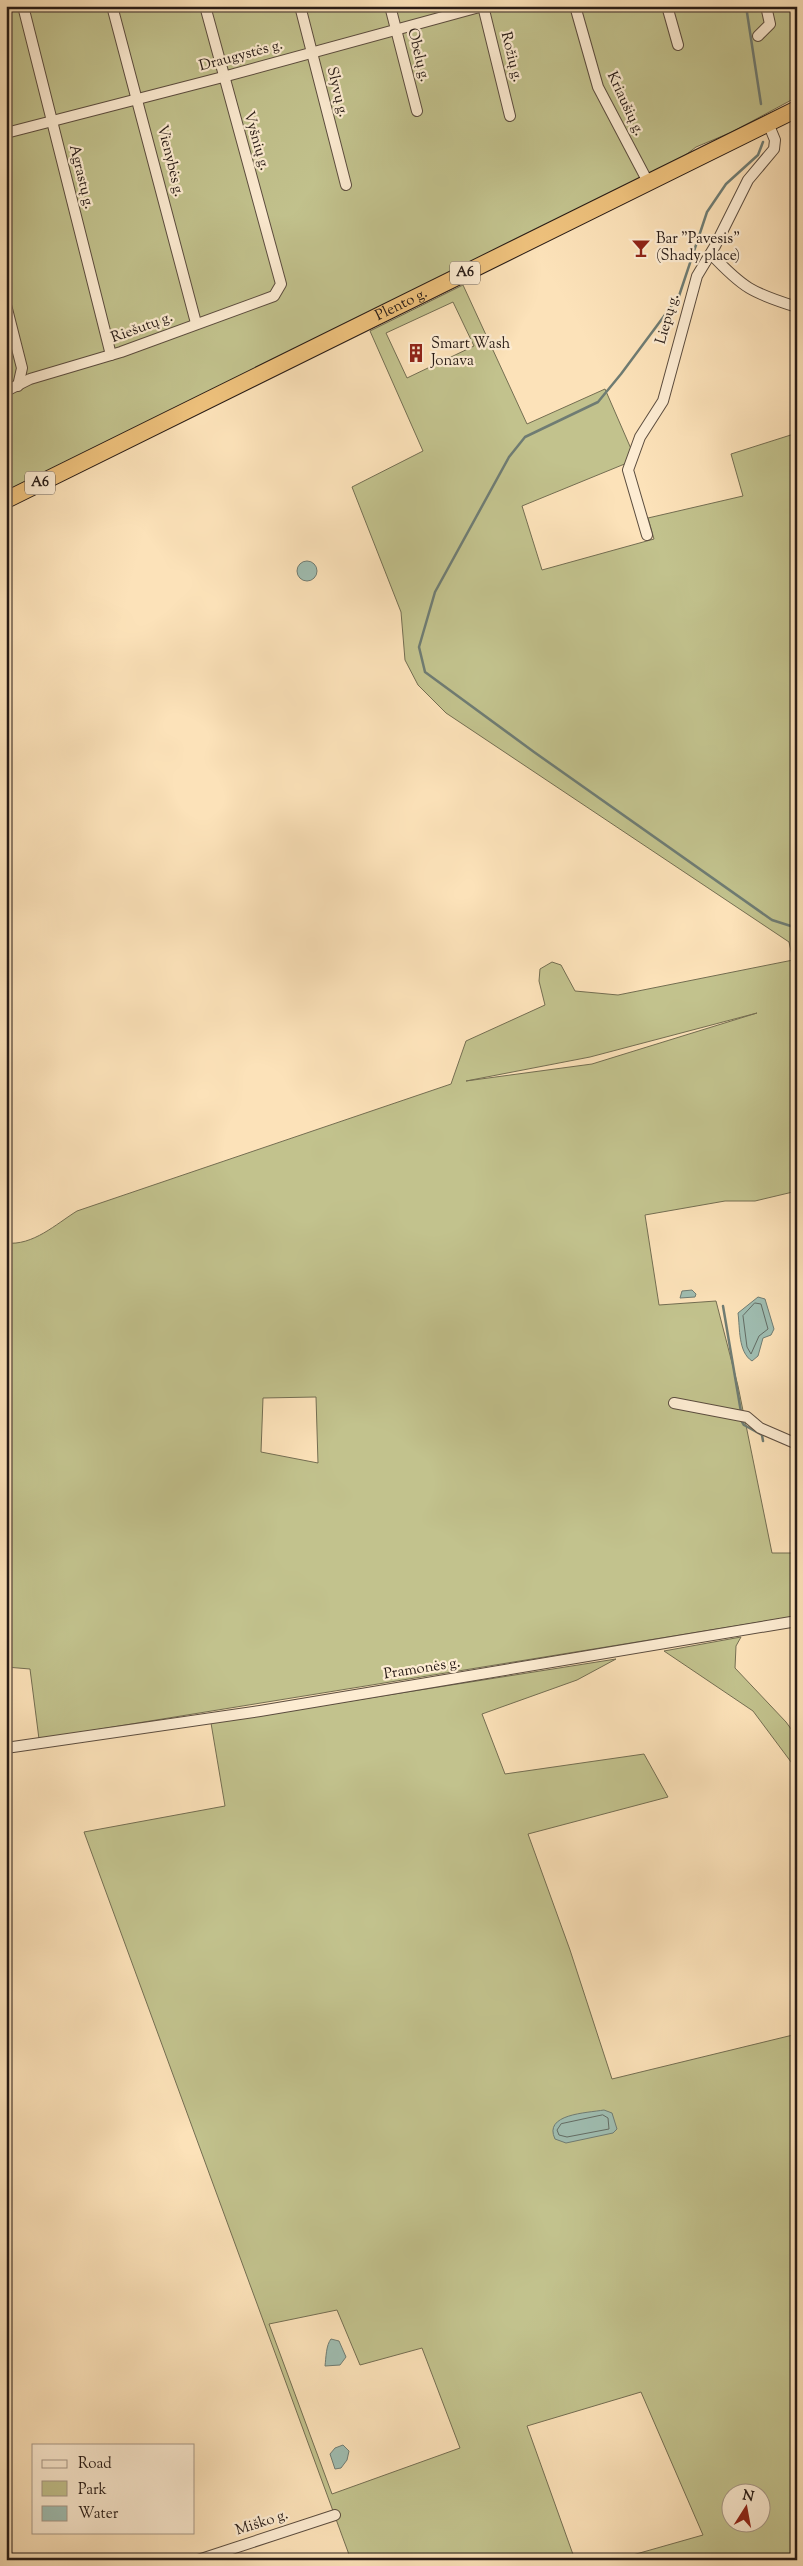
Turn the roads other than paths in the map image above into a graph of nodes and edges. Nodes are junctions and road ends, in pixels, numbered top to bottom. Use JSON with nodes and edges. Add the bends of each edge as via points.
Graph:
{"nodes":[{"id":1,"x":23,"y":6,"type":"edge"},
{"id":2,"x":112,"y":6,"type":"edge"},
{"id":3,"x":205,"y":6,"type":"edge"},
{"id":4,"x":300,"y":6,"type":"edge"},
{"id":5,"x":390,"y":6,"type":"edge"},
{"id":6,"x":483,"y":6,"type":"edge"},
{"id":7,"x":575,"y":6,"type":"edge"},
{"id":8,"x":666,"y":6,"type":"edge"},
{"id":9,"x":766,"y":6,"type":"edge"},
{"id":10,"x":396,"y":30,"type":"junction"},
{"id":11,"x":758,"y":36,"type":"dead end"},
{"id":12,"x":678,"y":45,"type":"dead end"},
{"id":13,"x":312,"y":52,"type":"junction"},
{"id":14,"x":223,"y":77,"type":"junction"},
{"id":15,"x":138,"y":98,"type":"junction"},
{"id":16,"x":797,"y":108,"type":"edge"},
{"id":17,"x":417,"y":111,"type":"dead end"},
{"id":18,"x":510,"y":116,"type":"dead end"},
{"id":19,"x":52,"y":121,"type":"junction"},
{"id":20,"x":768,"y":124,"type":"junction"},
{"id":21,"x":6,"y":133,"type":"edge"},
{"id":22,"x":648,"y":182,"type":"junction"},
{"id":23,"x":346,"y":185,"type":"dead end"},
{"id":24,"x":711,"y":254,"type":"junction"},
{"id":25,"x":281,"y":284,"type":"joint"},
{"id":26,"x":6,"y":305,"type":"edge"},
{"id":27,"x":797,"y":307,"type":"edge"},
{"id":28,"x":196,"y":323,"type":"junction"},
{"id":29,"x":111,"y":355,"type":"junction"},
{"id":30,"x":18,"y":386,"type":"junction"},
{"id":31,"x":6,"y":391,"type":"edge"},
{"id":32,"x":6,"y":500,"type":"edge"},
{"id":33,"x":647,"y":535,"type":"dead end"},
{"id":34,"x":674,"y":1403,"type":"dead end"},
{"id":35,"x":797,"y":1444,"type":"edge"},
{"id":36,"x":797,"y":1621,"type":"edge"},
{"id":37,"x":6,"y":1748,"type":"edge"},
{"id":38,"x":335,"y":2515,"type":"dead end"},
{"id":39,"x":198,"y":2560,"type":"edge"}],
"edges":[{"from":1,"to":19,"type":"street","name":"Agrastų g."},
{"from":2,"to":15,"type":"street","name":"Vienybės g."},
{"from":3,"to":14,"type":"street","name":"Vyšnių g."},
{"from":4,"to":13,"type":"street","name":"Slyvų g."},
{"from":5,"to":10,"type":"street","name":"Obelų g."},
{"from":6,"to":10,"type":"street","name":"Draugystės g."},
{"from":6,"to":18,"type":"street","name":"Rožių g."},
{"from":7,"to":22,"type":"street","name":"Kriaušių g.","via":[[598,87]]},
{"from":8,"to":12,"type":"street"},
{"from":9,"to":11,"type":"street","via":[[770,24]]},
{"from":10,"to":13,"type":"street","name":"Draugystės g."},
{"from":10,"to":17,"type":"street","name":"Obelų g."},
{"from":13,"to":14,"type":"street","name":"Draugystės g."},
{"from":13,"to":23,"type":"street","name":"Slyvų g."},
{"from":14,"to":15,"type":"street","name":"Draugystės g."},
{"from":14,"to":25,"type":"street","name":"Vyšnių g."},
{"from":15,"to":19,"type":"street","name":"Draugystės g."},
{"from":15,"to":28,"type":"street","name":"Vienybės g."},
{"from":16,"to":20,"type":"highway","name":"Plento g.","number":"A6"},
{"from":19,"to":21,"type":"street","name":"Draugystės g."},
{"from":19,"to":29,"type":"street","name":"Agrastų g."},
{"from":20,"to":22,"type":"highway","name":"Plento g.","number":"A6"},
{"from":20,"to":24,"type":"street","name":"Liepų g.","via":[[775,140],[774,149],[748,180]]},
{"from":22,"to":32,"type":"highway","name":"Plento g.","number":"A6"},
{"from":24,"to":27,"type":"street","via":[[744,286],[762,296]]},
{"from":24,"to":33,"type":"street","name":"Liepų g.","via":[[697,276],[689,299],[663,401],[640,437],[629,464]]},
{"from":25,"to":28,"type":"street","name":"Riešutų g.","via":[[274,296]]},
{"from":26,"to":30,"type":"street","via":[[22,368]]},
{"from":28,"to":29,"type":"street","name":"Riešutų g."},
{"from":29,"to":30,"type":"street","name":"Riešutų g.","via":[[30,379]]},
{"from":30,"to":31,"type":"street","name":"Riešutų g."},
{"from":34,"to":35,"type":"street","via":[[747,1417],[760,1428]]},
{"from":36,"to":37,"type":"street","name":"Pramonės g.","via":[[260,1711]]},
{"from":38,"to":39,"type":"street","name":"Miško g."}]}
